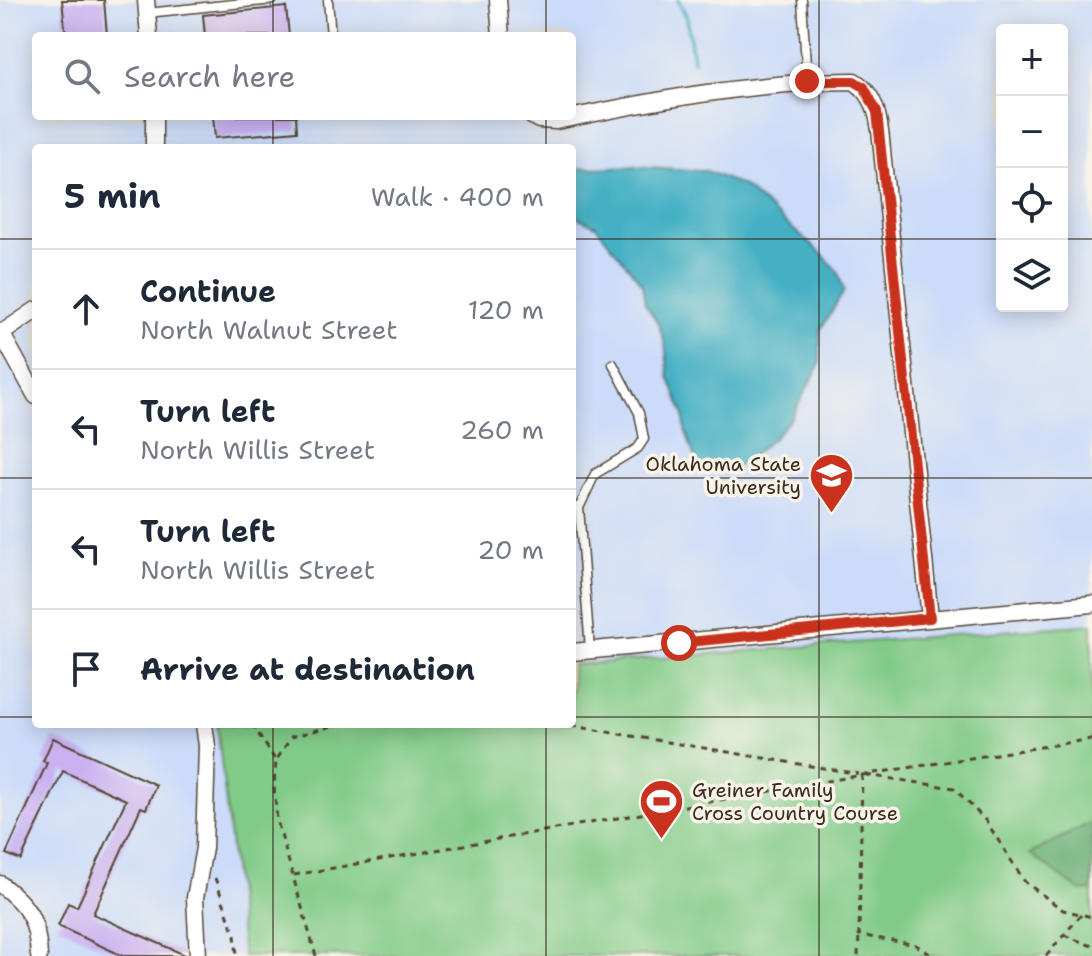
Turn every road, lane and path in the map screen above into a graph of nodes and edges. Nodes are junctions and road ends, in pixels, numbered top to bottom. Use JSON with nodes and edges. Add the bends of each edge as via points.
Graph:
{"nodes":[{"id":1,"x":273,"y":0,"type":"edge"},
{"id":2,"x":328,"y":0,"type":"edge"},
{"id":3,"x":498,"y":0,"type":"edge"},
{"id":4,"x":802,"y":0,"type":"edge"},
{"id":5,"x":147,"y":6,"type":"edge"},
{"id":6,"x":149,"y":32,"type":"edge"},
{"id":7,"x":331,"y":32,"type":"edge"},
{"id":8,"x":501,"y":32,"type":"edge"},
{"id":9,"x":807,"y":81,"type":"junction"},
{"id":10,"x":576,"y":117,"type":"edge"},
{"id":11,"x":154,"y":120,"type":"edge"},
{"id":12,"x":539,"y":120,"type":"edge"},
{"id":13,"x":561,"y":120,"type":"edge"},
{"id":14,"x":154,"y":144,"type":"edge"},
{"id":15,"x":32,"y":313,"type":"edge"},
{"id":16,"x":1,"y":332,"type":"edge"},
{"id":17,"x":613,"y":364,"type":"dead end"},
{"id":18,"x":32,"y":389,"type":"edge"},
{"id":19,"x":576,"y":507,"type":"edge"},
{"id":20,"x":1092,"y":604,"type":"edge"},
{"id":21,"x":930,"y":618,"type":"junction"},
{"id":22,"x":590,"y":651,"type":"junction"},
{"id":23,"x":576,"y":652,"type":"edge"},
{"id":24,"x":576,"y":727,"type":"edge"},
{"id":25,"x":205,"y":728,"type":"edge"},
{"id":26,"x":255,"y":728,"type":"edge"},
{"id":27,"x":325,"y":728,"type":"edge"},
{"id":28,"x":1092,"y":739,"type":"edge"},
{"id":29,"x":276,"y":761,"type":"junction"},
{"id":30,"x":862,"y":775,"type":"junction"},
{"id":31,"x":294,"y":875,"type":"junction"},
{"id":32,"x":214,"y":877,"type":"dead end"},
{"id":33,"x":0,"y":884,"type":"edge"},
{"id":34,"x":1081,"y":915,"type":"junction"},
{"id":35,"x":1092,"y":917,"type":"edge"},
{"id":36,"x":859,"y":935,"type":"junction"},
{"id":37,"x":1064,"y":935,"type":"junction"},
{"id":38,"x":1092,"y":946,"type":"edge"},
{"id":39,"x":39,"y":956,"type":"edge"},
{"id":40,"x":198,"y":956,"type":"edge"},
{"id":41,"x":237,"y":956,"type":"edge"},
{"id":42,"x":316,"y":956,"type":"edge"},
{"id":43,"x":858,"y":956,"type":"edge"},
{"id":44,"x":933,"y":956,"type":"edge"},
{"id":45,"x":1046,"y":956,"type":"edge"}],
"edges":[{"from":1,"to":5,"type":"lane"},
{"from":2,"to":7,"type":"lane"},
{"from":3,"to":8,"type":"street"},
{"from":4,"to":9,"type":"lane"},
{"from":5,"to":6,"type":"street"},
{"from":9,"to":10,"type":"street","via":[[672,97]]},
{"from":9,"to":21,"type":"street","via":[[854,81],[864,87],[877,112]]},
{"from":11,"to":14,"type":"street"},
{"from":12,"to":13,"type":"street"},
{"from":15,"to":16,"type":"street"},
{"from":16,"to":18,"type":"street"},
{"from":17,"to":19,"type":"lane","via":[[639,413],[644,439],[595,474]]},
{"from":19,"to":22,"type":"lane"},
{"from":20,"to":21,"type":"street"},
{"from":21,"to":22,"type":"street"},
{"from":22,"to":23,"type":"street"},
{"from":24,"to":30,"type":"path"},
{"from":25,"to":40,"type":"street","via":[[204,848],[195,898]]},
{"from":26,"to":29,"type":"path"},
{"from":27,"to":29,"type":"path","via":[[291,737]]},
{"from":28,"to":30,"type":"path"},
{"from":29,"to":31,"type":"path","via":[[277,821]]},
{"from":30,"to":31,"type":"path"},
{"from":30,"to":34,"type":"path","via":[[954,788],[986,821],[1025,882],[1063,910]]},
{"from":30,"to":36,"type":"path"},
{"from":31,"to":42,"type":"path"},
{"from":32,"to":41,"type":"path"},
{"from":33,"to":39,"type":"street","via":[[34,921]]},
{"from":34,"to":35,"type":"path"},
{"from":34,"to":37,"type":"path"},
{"from":36,"to":43,"type":"path"},
{"from":36,"to":44,"type":"path","via":[[916,945]]},
{"from":37,"to":38,"type":"path"},
{"from":37,"to":45,"type":"path"}]}
